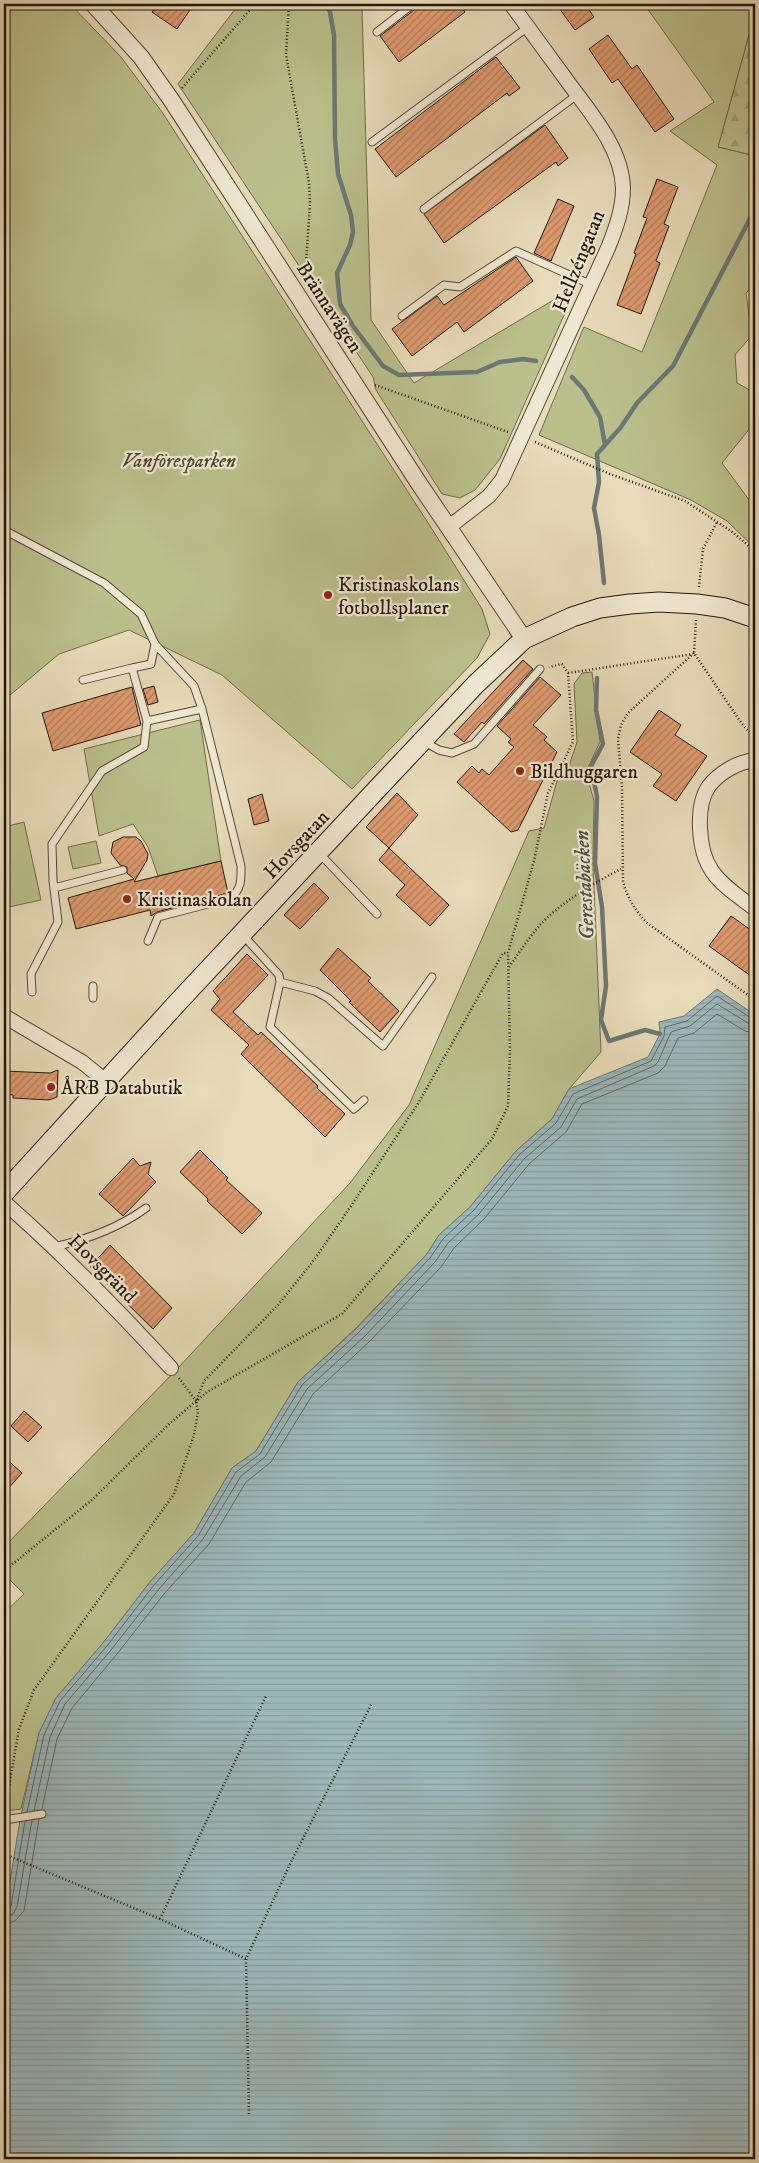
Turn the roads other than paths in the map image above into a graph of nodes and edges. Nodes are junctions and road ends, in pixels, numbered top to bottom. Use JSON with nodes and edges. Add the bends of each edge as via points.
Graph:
{"nodes":[{"id":1,"x":93,"y":4,"type":"edge"},
{"id":2,"x":412,"y":4,"type":"edge"},
{"id":3,"x":511,"y":4,"type":"edge"},
{"id":4,"x":528,"y":27,"type":"junction"},
{"id":5,"x":377,"y":32,"type":"dead end"},
{"id":6,"x":577,"y":95,"type":"junction"},
{"id":7,"x":372,"y":142,"type":"dead end"},
{"id":8,"x":424,"y":209,"type":"dead end"},
{"id":9,"x":592,"y":285,"type":"junction"},
{"id":10,"x":402,"y":316,"type":"dead end"},
{"id":11,"x":449,"y":527,"type":"junction"},
{"id":12,"x":4,"y":530,"type":"edge"},
{"id":13,"x":755,"y":618,"type":"edge"},
{"id":14,"x":524,"y":639,"type":"junction"},
{"id":15,"x":155,"y":644,"type":"junction"},
{"id":16,"x":132,"y":668,"type":"junction"},
{"id":17,"x":540,"y":669,"type":"road end"},
{"id":18,"x":83,"y":680,"type":"dead end"},
{"id":19,"x":202,"y":709,"type":"junction"},
{"id":20,"x":147,"y":721,"type":"junction"},
{"id":21,"x":423,"y":740,"type":"junction"},
{"id":22,"x":755,"y":760,"type":"edge"},
{"id":23,"x":319,"y":852,"type":"junction"},
{"id":24,"x":123,"y":870,"type":"dead end"},
{"id":25,"x":54,"y":888,"type":"junction"},
{"id":26,"x":755,"y":909,"type":"edge"},
{"id":27,"x":377,"y":914,"type":"dead end"},
{"id":28,"x":242,"y":934,"type":"junction"},
{"id":29,"x":148,"y":941,"type":"dead end"},
{"id":30,"x":432,"y":978,"type":"dead end"},
{"id":31,"x":280,"y":982,"type":"junction"},
{"id":32,"x":93,"y":986,"type":"dead end"},
{"id":33,"x":32,"y":992,"type":"dead end"},
{"id":34,"x":93,"y":998,"type":"dead end"},
{"id":35,"x":4,"y":1016,"type":"edge"},
{"id":36,"x":107,"y":1082,"type":"junction"},
{"id":37,"x":364,"y":1100,"type":"dead end"},
{"id":38,"x":4,"y":1193,"type":"edge"},
{"id":39,"x":4,"y":1202,"type":"edge"},
{"id":40,"x":146,"y":1208,"type":"dead end"},
{"id":41,"x":53,"y":1247,"type":"junction"},
{"id":42,"x":171,"y":1368,"type":"road end"},
{"id":43,"x":42,"y":1814,"type":"dead end"},
{"id":44,"x":4,"y":1820,"type":"edge"}],
"edges":[{"from":1,"to":11,"type":"street","name":"Brännavägen","via":[[141,57],[172,101]]},
{"from":2,"to":5,"type":"lane"},
{"from":3,"to":4,"type":"street","name":"Hellzéngatan"},
{"from":4,"to":6,"type":"street","name":"Hellzéngatan"},
{"from":4,"to":7,"type":"lane"},
{"from":6,"to":8,"type":"lane"},
{"from":6,"to":9,"type":"street","name":"Hellzéngatan","via":[[614,152],[623,188],[616,227]]},
{"from":9,"to":10,"type":"lane","via":[[516,250],[460,287],[444,285]]},
{"from":9,"to":11,"type":"street","name":"Hellzéngatan","via":[[502,480],[489,496]]},
{"from":11,"to":14,"type":"street","name":"Brännavägen"},
{"from":12,"to":15,"type":"lane","via":[[104,583],[141,614]]},
{"from":13,"to":14,"type":"main road","name":"Hovsgatan","via":[[725,608],[697,604],[630,604],[590,611]]},
{"from":14,"to":21,"type":"main road","name":"Hovsgatan"},
{"from":15,"to":16,"type":"lane","via":[[151,664]]},
{"from":15,"to":19,"type":"lane","via":[[194,686]]},
{"from":16,"to":18,"type":"lane"},
{"from":16,"to":20,"type":"lane"},
{"from":17,"to":21,"type":"lane","via":[[474,744],[452,753],[439,750]]},
{"from":19,"to":20,"type":"lane"},
{"from":19,"to":29,"type":"lane","via":[[241,866],[241,885],[231,898],[158,917]]},
{"from":20,"to":25,"type":"lane","via":[[144,747],[102,771],[52,844]]},
{"from":21,"to":23,"type":"main road","name":"Hovsgatan"},
{"from":22,"to":26,"type":"street","via":[[735,765],[709,787],[704,799],[700,833],[712,871]]},
{"from":23,"to":27,"type":"lane"},
{"from":23,"to":28,"type":"main road","name":"Hovsgatan"},
{"from":24,"to":25,"type":"lane"},
{"from":25,"to":33,"type":"lane","via":[[58,922],[31,974]]},
{"from":28,"to":31,"type":"lane","via":[[279,975]]},
{"from":28,"to":36,"type":"main road","name":"Hovsgatan"},
{"from":30,"to":31,"type":"lane","via":[[383,1046],[328,998],[315,991]]},
{"from":31,"to":37,"type":"lane","via":[[270,1027],[354,1109]]},
{"from":32,"to":34,"type":"lane"},
{"from":35,"to":36,"type":"street","via":[[82,1062]]},
{"from":36,"to":38,"type":"main road","name":"Hovsgatan"},
{"from":39,"to":41,"type":"street","name":"Hovsgränd"},
{"from":40,"to":41,"type":"lane","via":[[132,1218]]},
{"from":41,"to":42,"type":"street","name":"Hovsgränd","via":[[122,1314]]},
{"from":43,"to":44,"type":"lane"}]}
